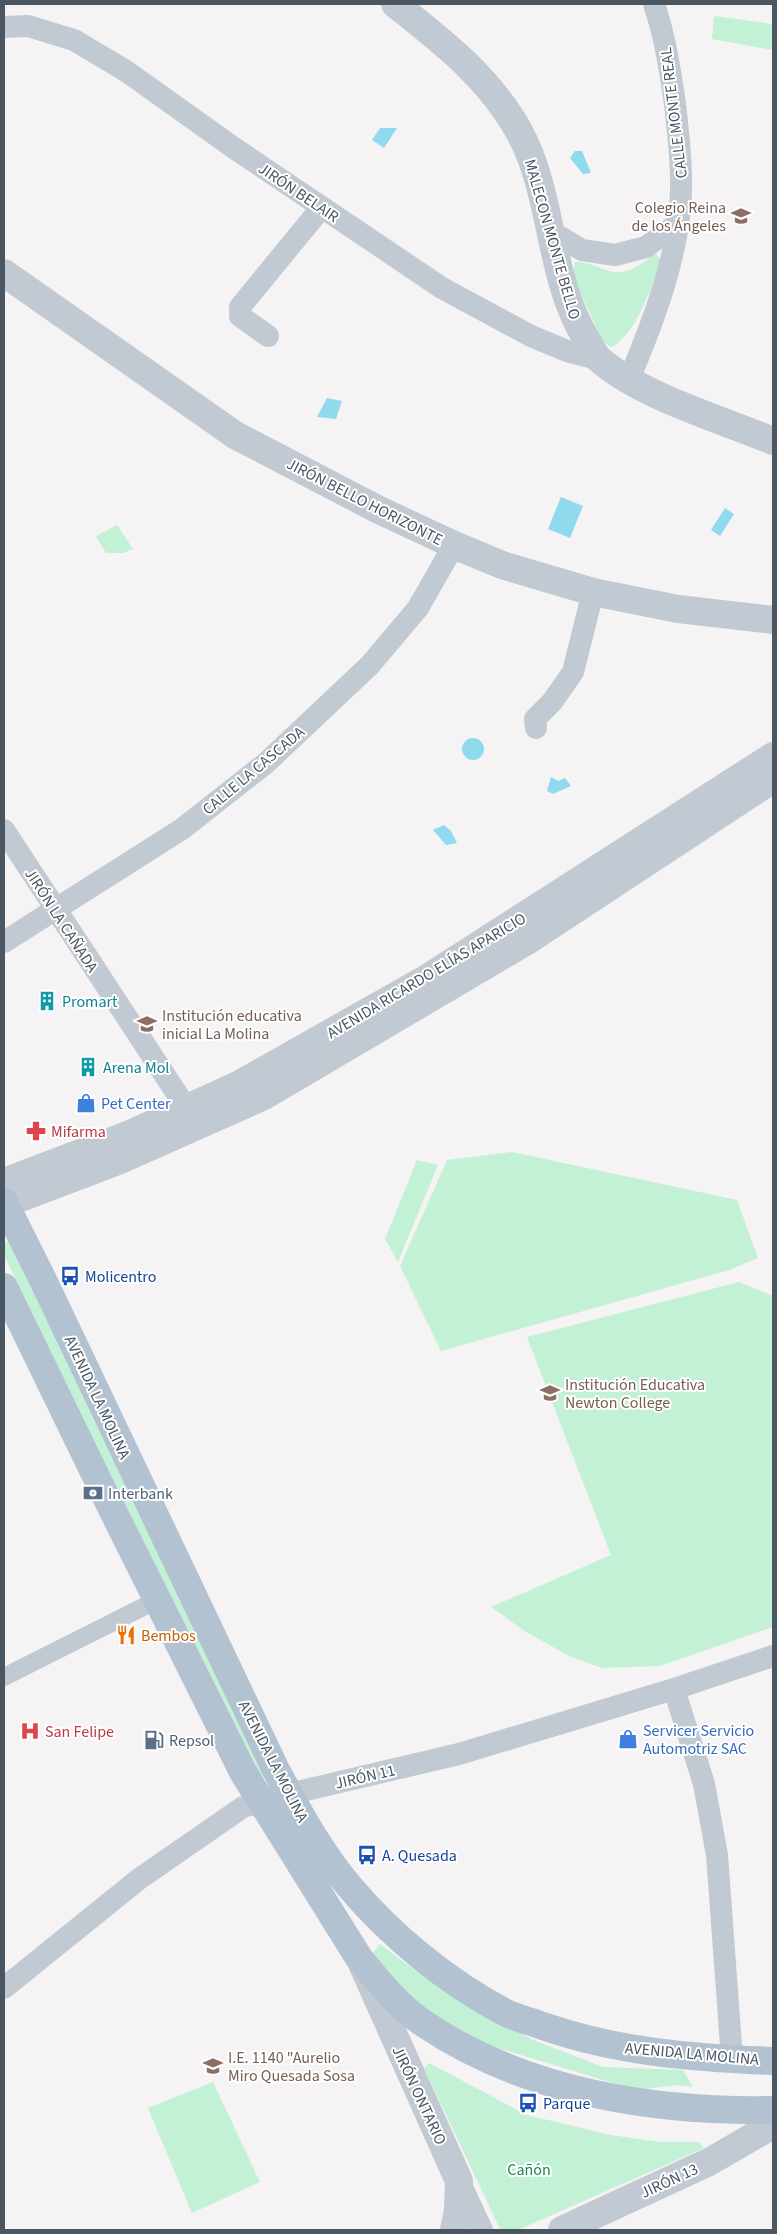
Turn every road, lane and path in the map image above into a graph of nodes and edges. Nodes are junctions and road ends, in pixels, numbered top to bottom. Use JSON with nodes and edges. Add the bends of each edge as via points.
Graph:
{"nodes":[{"id":1,"x":395,"y":4,"type":"edge"},
{"id":2,"x":654,"y":4,"type":"edge"},
{"id":3,"x":4,"y":27,"type":"edge"},
{"id":4,"x":322,"y":207,"type":"junction"},
{"id":5,"x":677,"y":224,"type":"junction"},
{"id":6,"x":550,"y":231,"type":"junction"},
{"id":7,"x":4,"y":273,"type":"edge"},
{"id":8,"x":268,"y":336,"type":"dead end"},
{"id":9,"x":598,"y":359,"type":"junction"},
{"id":10,"x":629,"y":379,"type":"junction"},
{"id":11,"x":773,"y":441,"type":"edge"},
{"id":12,"x":454,"y":545,"type":"junction"},
{"id":13,"x":593,"y":592,"type":"junction"},
{"id":14,"x":773,"y":620,"type":"edge"},
{"id":15,"x":536,"y":728,"type":"dead end"},
{"id":16,"x":773,"y":756,"type":"edge"},
{"id":17,"x":773,"y":779,"type":"edge"},
{"id":18,"x":4,"y":830,"type":"edge"},
{"id":19,"x":55,"y":909,"type":"junction"},
{"id":20,"x":4,"y":942,"type":"edge"},
{"id":21,"x":187,"y":1109,"type":"junction"},
{"id":22,"x":4,"y":1196,"type":"edge"},
{"id":23,"x":4,"y":1287,"type":"edge"},
{"id":24,"x":157,"y":1600,"type":"junction"},
{"id":25,"x":773,"y":1656,"type":"edge"},
{"id":26,"x":4,"y":1677,"type":"edge"},
{"id":27,"x":674,"y":1689,"type":"junction"},
{"id":28,"x":289,"y":1794,"type":"junction"},
{"id":29,"x":260,"y":1802,"type":"junction"},
{"id":30,"x":359,"y":1958,"type":"junction"},
{"id":31,"x":4,"y":1988,"type":"edge"},
{"id":32,"x":732,"y":2059,"type":"junction"},
{"id":33,"x":773,"y":2061,"type":"edge"},
{"id":34,"x":773,"y":2110,"type":"edge"},
{"id":35,"x":773,"y":2125,"type":"edge"},
{"id":36,"x":459,"y":2181,"type":"junction"},
{"id":37,"x":454,"y":2230,"type":"edge"},
{"id":38,"x":482,"y":2230,"type":"edge"},
{"id":39,"x":562,"y":2230,"type":"edge"}],
"edges":[{"from":1,"to":6,"type":"street","name":"MALECON MONTE BELLO","via":[[449,46],[494,92],[520,134],[540,188]]},
{"from":2,"to":5,"type":"street","name":"CALLE MONTE REAL","via":[[670,71],[679,136],[681,192]]},
{"from":3,"to":4,"type":"street","name":"JIRÓN BELAIR","via":[[28,26],[74,40],[126,71]]},
{"from":4,"to":8,"type":"street","via":[[240,307],[240,316]]},
{"from":4,"to":9,"type":"street","name":"JIRÓN BELAIR","via":[[442,288],[531,336]]},
{"from":5,"to":6,"type":"street","via":[[646,247],[615,255],[582,250]]},
{"from":5,"to":10,"type":"street","name":"CALLE MONTE REAL","via":[[666,278],[650,331]]},
{"from":6,"to":9,"type":"street","name":"MALECON MONTE BELLO","via":[[577,325]]},
{"from":7,"to":12,"type":"street","name":"JIRÓN BELLO HORIZONTE","via":[[235,435]]},
{"from":9,"to":10,"type":"street","name":"MALECON MONTE BELLO"},
{"from":10,"to":11,"type":"street","name":"MALECON MONTE BELLO","via":[[648,390]]},
{"from":12,"to":13,"type":"street","name":"JIRÓN BELLO HORIZONTE","via":[[502,565]]},
{"from":12,"to":19,"type":"street","name":"CALLE LA CASCADA","via":[[418,608],[370,665],[266,763],[182,829]]},
{"from":13,"to":14,"type":"street","name":"JIRÓN BELLO HORIZONTE","via":[[678,608]]},
{"from":13,"to":15,"type":"street","via":[[573,672],[552,702],[535,719]]},
{"from":16,"to":21,"type":"street","name":"AVENIDA RICARDO ELÍAS APARICIO","via":[[424,980],[238,1085]]},
{"from":17,"to":22,"type":"street","name":"AVENIDA RICARDO ELÍAS APARICIO","via":[[527,941],[264,1096],[118,1162]]},
{"from":18,"to":19,"type":"street","name":"JIRÓN LA CAÑADA"},
{"from":19,"to":20,"type":"street","name":"CALLE LA CASCADA"},
{"from":19,"to":21,"type":"street","name":"JIRÓN LA CAÑADA"},
{"from":21,"to":22,"type":"street","name":"AVENIDA RICARDO ELÍAS APARICIO"},
{"from":22,"to":28,"type":"main road","name":"AVENIDA LA MOLINA"},
{"from":23,"to":24,"type":"main road","name":"AVENIDA LA MOLINA"},
{"from":24,"to":26,"type":"street"},
{"from":24,"to":29,"type":"main road","name":"AVENIDA LA MOLINA"},
{"from":25,"to":27,"type":"street","name":"JIRÓN 11"},
{"from":27,"to":28,"type":"street","name":"JIRÓN 11","via":[[459,1754]]},
{"from":27,"to":32,"type":"street","via":[[704,1784],[718,1856]]},
{"from":28,"to":29,"type":"street","name":"JIRÓN 11"},
{"from":28,"to":32,"type":"main road","name":"AVENIDA LA MOLINA","via":[[319,1845],[349,1886],[393,1932],[444,1974],[505,2012],[575,2037],[638,2051]]},
{"from":29,"to":30,"type":"main road","name":"AVENIDA LA MOLINA"},
{"from":29,"to":31,"type":"street","name":"JIRÓN 11","via":[[224,1818],[139,1879]]},
{"from":30,"to":34,"type":"main road","name":"AVENIDA LA MOLINA","via":[[399,2003],[421,2022],[461,2046],[506,2066],[576,2090],[620,2100],[727,2111]]},
{"from":30,"to":36,"type":"street","name":"JIRÓN ONTARIO"},
{"from":32,"to":33,"type":"main road","name":"AVENIDA LA MOLINA"},
{"from":35,"to":39,"type":"street","name":"JIRÓN 13","via":[[709,2162]]},
{"from":36,"to":37,"type":"street"},
{"from":36,"to":38,"type":"street","name":"JIRÓN ONTARIO"}]}
